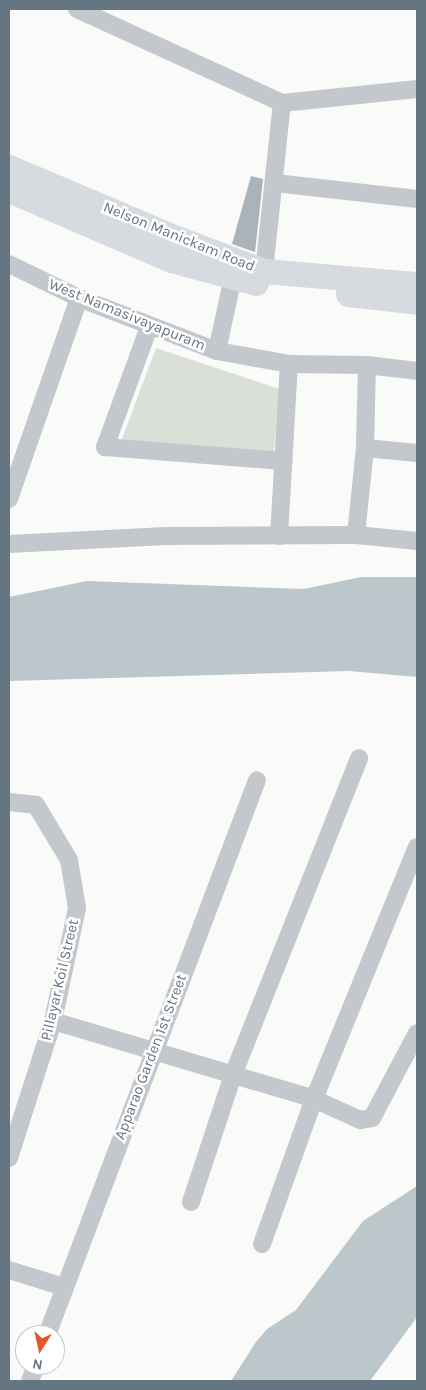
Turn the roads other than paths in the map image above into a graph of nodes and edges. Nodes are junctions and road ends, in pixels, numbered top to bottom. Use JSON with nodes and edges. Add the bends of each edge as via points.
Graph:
{"nodes":[{"id":1,"x":77,"y":9,"type":"edge"},
{"id":2,"x":417,"y":89,"type":"edge"},
{"id":3,"x":282,"y":103,"type":"junction"},
{"id":4,"x":9,"y":166,"type":"edge"},
{"id":5,"x":275,"y":183,"type":"junction"},
{"id":6,"x":9,"y":190,"type":"edge"},
{"id":7,"x":417,"y":199,"type":"edge"},
{"id":8,"x":9,"y":264,"type":"edge"},
{"id":9,"x":264,"y":271,"type":"junction"},
{"id":10,"x":233,"y":277,"type":"junction"},
{"id":11,"x":417,"y":284,"type":"edge"},
{"id":12,"x":79,"y":298,"type":"junction"},
{"id":13,"x":417,"y":302,"type":"edge"},
{"id":14,"x":149,"y":327,"type":"junction"},
{"id":15,"x":217,"y":351,"type":"junction"},
{"id":16,"x":289,"y":364,"type":"junction"},
{"id":17,"x":367,"y":365,"type":"junction"},
{"id":18,"x":417,"y":371,"type":"edge"},
{"id":19,"x":365,"y":448,"type":"junction"},
{"id":20,"x":417,"y":453,"type":"edge"},
{"id":21,"x":283,"y":461,"type":"junction"},
{"id":22,"x":9,"y":499,"type":"edge"},
{"id":23,"x":356,"y":535,"type":"junction"},
{"id":24,"x":279,"y":536,"type":"junction"},
{"id":25,"x":417,"y":541,"type":"edge"},
{"id":26,"x":9,"y":544,"type":"edge"},
{"id":27,"x":359,"y":758,"type":"dead end"},
{"id":28,"x":257,"y":780,"type":"dead end"},
{"id":29,"x":9,"y":802,"type":"edge"},
{"id":30,"x":417,"y":847,"type":"edge"},
{"id":31,"x":53,"y":1021,"type":"junction"},
{"id":32,"x":417,"y":1033,"type":"edge"},
{"id":33,"x":154,"y":1051,"type":"junction"},
{"id":34,"x":233,"y":1075,"type":"junction"},
{"id":35,"x":314,"y":1099,"type":"junction"},
{"id":36,"x":9,"y":1158,"type":"edge"},
{"id":37,"x":191,"y":1202,"type":"dead end"},
{"id":38,"x":262,"y":1244,"type":"dead end"},
{"id":39,"x":9,"y":1270,"type":"edge"},
{"id":40,"x":64,"y":1287,"type":"junction"},
{"id":41,"x":51,"y":1325,"type":"edge"}],
"edges":[{"from":1,"to":3,"type":"street"},
{"from":2,"to":3,"type":"street"},
{"from":3,"to":5,"type":"street"},
{"from":4,"to":9,"type":"main road","name":"Nelson Manickam Road","via":[[179,239]]},
{"from":5,"to":7,"type":"street"},
{"from":5,"to":9,"type":"street"},
{"from":6,"to":10,"type":"main road","name":"Nelson Manickam Road","via":[[171,260]]},
{"from":8,"to":12,"type":"street","name":"West Namasivayapuram"},
{"from":9,"to":11,"type":"main road","name":"Nelson Manickam Road"},
{"from":10,"to":13,"type":"main road","name":"Nelson Manickam Road","via":[[261,284]]},
{"from":10,"to":15,"type":"street"},
{"from":12,"to":14,"type":"street","name":"West Namasivayapuram"},
{"from":12,"to":22,"type":"street"},
{"from":14,"to":15,"type":"street","name":"West Namasivayapuram"},
{"from":14,"to":21,"type":"street","via":[[105,447]]},
{"from":15,"to":16,"type":"street","name":"West Namasivayapuram"},
{"from":16,"to":17,"type":"street","name":"West Namasivayapuram"},
{"from":16,"to":21,"type":"street"},
{"from":17,"to":18,"type":"street","name":"West Namasivayapuram"},
{"from":17,"to":19,"type":"street"},
{"from":19,"to":20,"type":"street"},
{"from":19,"to":23,"type":"street"},
{"from":21,"to":24,"type":"street"},
{"from":23,"to":24,"type":"street"},
{"from":23,"to":25,"type":"street"},
{"from":24,"to":26,"type":"street"},
{"from":27,"to":34,"type":"street"},
{"from":28,"to":33,"type":"street","name":"Apparao Garden 1st Street"},
{"from":29,"to":31,"type":"street","name":"Pillayar Koil Street","via":[[36,805],[69,860],[77,908]]},
{"from":30,"to":35,"type":"street"},
{"from":31,"to":33,"type":"street"},
{"from":31,"to":36,"type":"street","name":"Pillayar Koil Street"},
{"from":32,"to":35,"type":"street","via":[[372,1118],[360,1120]]},
{"from":33,"to":34,"type":"street"},
{"from":33,"to":40,"type":"street","name":"Apparao Garden 1st Street"},
{"from":34,"to":35,"type":"street"},
{"from":34,"to":37,"type":"street"},
{"from":35,"to":38,"type":"street"},
{"from":39,"to":40,"type":"street"},
{"from":40,"to":41,"type":"street","name":"Apparao Garden 1st Street"}]}
